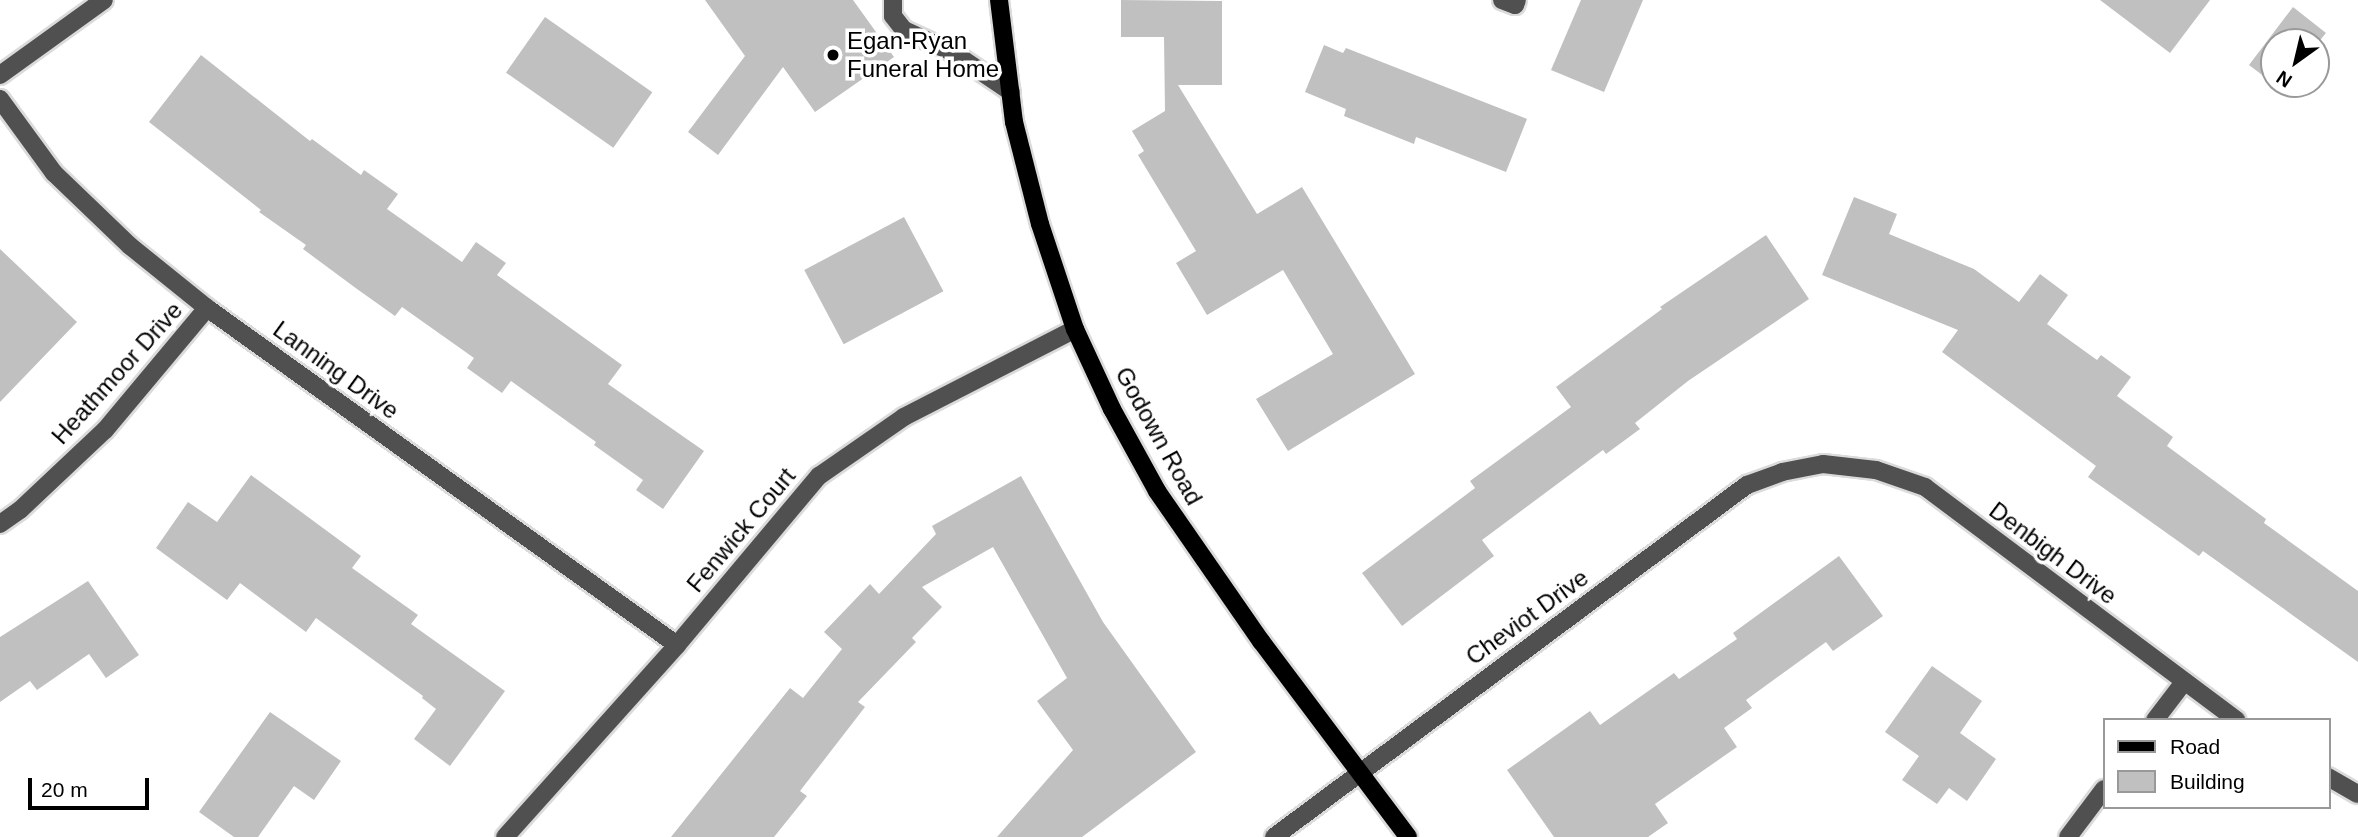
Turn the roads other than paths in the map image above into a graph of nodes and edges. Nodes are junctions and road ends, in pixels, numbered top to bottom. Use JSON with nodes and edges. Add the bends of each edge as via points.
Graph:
{"nodes":[{"id":1,"x":104,"y":0,"type":"edge"},
{"id":2,"x":893,"y":0,"type":"edge"},
{"id":3,"x":999,"y":0,"type":"edge"},
{"id":4,"x":1502,"y":0,"type":"edge"},
{"id":5,"x":1517,"y":0,"type":"edge"},
{"id":6,"x":0,"y":75,"type":"edge"},
{"id":7,"x":1011,"y":92,"type":"junction"},
{"id":8,"x":0,"y":99,"type":"edge"},
{"id":9,"x":207,"y":308,"type":"junction"},
{"id":10,"x":1075,"y":329,"type":"junction"},
{"id":11,"x":1823,"y":464,"type":"joint"},
{"id":12,"x":0,"y":524,"type":"edge"},
{"id":13,"x":677,"y":645,"type":"junction"},
{"id":14,"x":2184,"y":682,"type":"junction"},
{"id":15,"x":2157,"y":718,"type":"edge"},
{"id":16,"x":2234,"y":718,"type":"edge"},
{"id":17,"x":1359,"y":772,"type":"junction"},
{"id":18,"x":2330,"y":778,"type":"edge"},
{"id":19,"x":2102,"y":792,"type":"edge"},
{"id":20,"x":2358,"y":794,"type":"edge"},
{"id":21,"x":505,"y":837,"type":"edge"},
{"id":22,"x":1274,"y":837,"type":"edge"},
{"id":23,"x":1408,"y":837,"type":"edge"},
{"id":24,"x":2068,"y":837,"type":"edge"}],
"edges":[{"from":1,"to":6,"type":"street"},
{"from":2,"to":7,"type":"street","via":[[893,16],[904,30],[952,52]]},
{"from":3,"to":7,"type":"main road","name":"Godown Road"},
{"from":4,"to":5,"type":"street","via":[[1515,5]]},
{"from":7,"to":10,"type":"main road","name":"Godown Road","via":[[1014,122],[1040,224]]},
{"from":8,"to":9,"type":"street","name":"Lanning Drive","via":[[54,173],[130,246]]},
{"from":9,"to":12,"type":"street","name":"Heathmoor Drive","via":[[105,430]]},
{"from":9,"to":13,"type":"street","name":"Lanning Drive"},
{"from":10,"to":13,"type":"street","name":"Fenwick Court","via":[[904,417],[819,476]]},
{"from":10,"to":17,"type":"main road","name":"Godown Road","via":[[1157,491]]},
{"from":11,"to":14,"type":"street","name":"Denbigh Drive","via":[[1876,470],[1925,487]]},
{"from":11,"to":17,"type":"street","name":"Cheviot Drive","via":[[1747,485]]},
{"from":13,"to":21,"type":"street","name":"Fenwick Court"},
{"from":14,"to":15,"type":"street"},
{"from":14,"to":16,"type":"street","name":"Denbigh Drive"},
{"from":17,"to":22,"type":"street","name":"Cheviot Drive"},
{"from":17,"to":23,"type":"main road","name":"Godown Road"},
{"from":18,"to":20,"type":"street"},
{"from":19,"to":24,"type":"street"}]}
